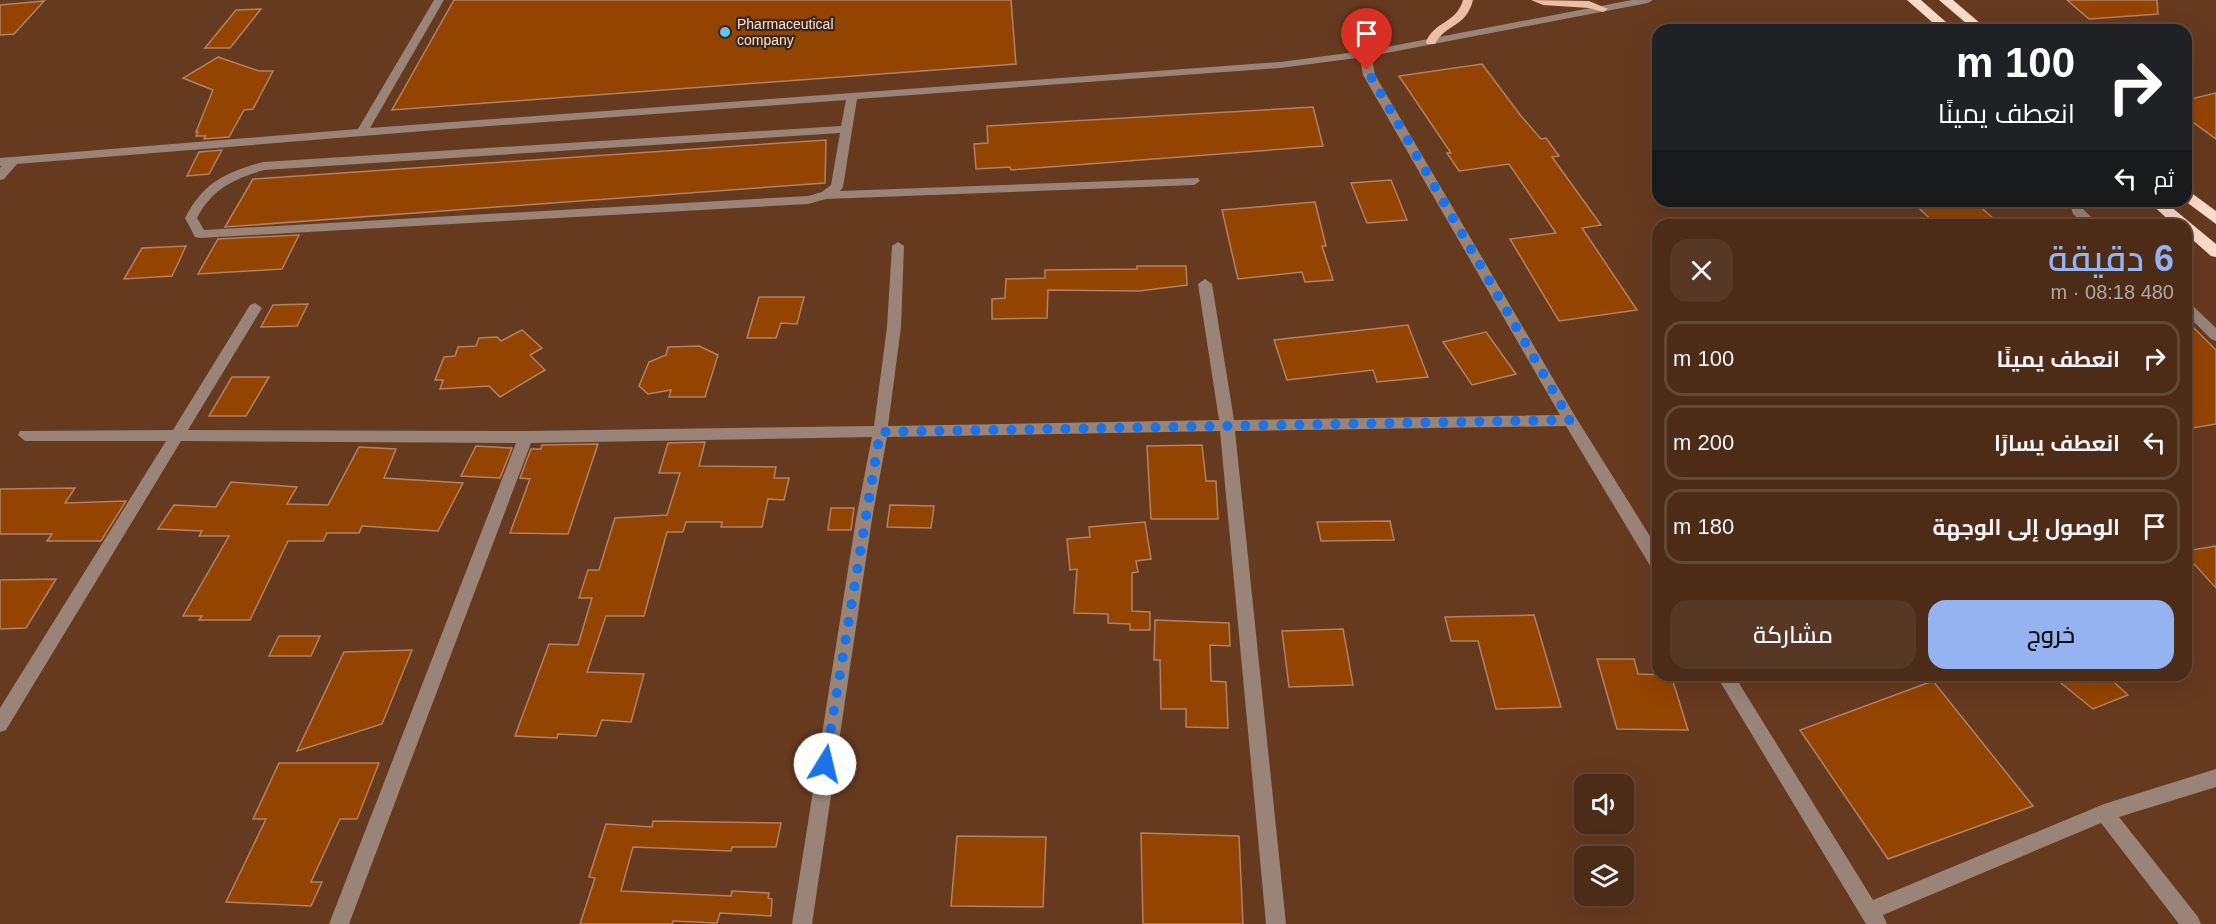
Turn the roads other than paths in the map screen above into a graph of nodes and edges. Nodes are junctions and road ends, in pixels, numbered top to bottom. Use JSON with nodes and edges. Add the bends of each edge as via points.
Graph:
{"nodes":[{"id":1,"x":439,"y":0,"type":"edge"},
{"id":2,"x":1468,"y":0,"type":"edge"},
{"id":3,"x":1536,"y":0,"type":"edge"},
{"id":4,"x":1648,"y":0,"type":"edge"},
{"id":5,"x":1913,"y":0,"type":"edge"},
{"id":6,"x":1945,"y":0,"type":"edge"},
{"id":7,"x":1603,"y":9,"type":"junction"},
{"id":8,"x":1942,"y":24,"type":"edge"},
{"id":9,"x":1975,"y":24,"type":"edge"},
{"id":10,"x":1431,"y":42,"type":"junction"},
{"id":11,"x":1371,"y":52,"type":"junction"},
{"id":12,"x":1336,"y":58,"type":"junction"},
{"id":13,"x":1369,"y":75,"type":"junction"},
{"id":14,"x":852,"y":97,"type":"junction"},
{"id":15,"x":846,"y":129,"type":"junction"},
{"id":16,"x":361,"y":133,"type":"junction"},
{"id":17,"x":6,"y":161,"type":"edge"},
{"id":18,"x":0,"y":176,"type":"edge"},
{"id":19,"x":1194,"y":181,"type":"dead end"},
{"id":20,"x":826,"y":195,"type":"junction"},
{"id":21,"x":2192,"y":199,"type":"edge"},
{"id":22,"x":2076,"y":207,"type":"edge"},
{"id":23,"x":2162,"y":207,"type":"edge"},
{"id":24,"x":2086,"y":219,"type":"edge"},
{"id":25,"x":2177,"y":219,"type":"edge"},
{"id":26,"x":2216,"y":219,"type":"edge"},
{"id":27,"x":2192,"y":232,"type":"edge"},
{"id":28,"x":898,"y":246,"type":"dead end"},
{"id":29,"x":2216,"y":252,"type":"edge"},
{"id":30,"x":1205,"y":284,"type":"dead end"},
{"id":31,"x":255,"y":308,"type":"dead end"},
{"id":32,"x":2192,"y":313,"type":"edge"},
{"id":33,"x":2216,"y":336,"type":"edge"},
{"id":34,"x":1570,"y":420,"type":"junction"},
{"id":35,"x":1227,"y":424,"type":"junction"},
{"id":36,"x":880,"y":432,"type":"junction"},
{"id":37,"x":25,"y":435,"type":"dead end"},
{"id":38,"x":526,"y":436,"type":"junction"},
{"id":39,"x":176,"y":437,"type":"junction"},
{"id":40,"x":1652,"y":554,"type":"edge"},
{"id":41,"x":1729,"y":681,"type":"edge"},
{"id":42,"x":0,"y":724,"type":"edge"},
{"id":43,"x":2216,"y":778,"type":"edge"},
{"id":44,"x":2104,"y":813,"type":"junction"},
{"id":45,"x":1873,"y":918,"type":"edge"},
{"id":46,"x":339,"y":924,"type":"edge"},
{"id":47,"x":802,"y":924,"type":"edge"},
{"id":48,"x":1276,"y":924,"type":"edge"},
{"id":49,"x":2191,"y":924,"type":"edge"}],
"edges":[{"from":1,"to":16,"type":"street"},
{"from":2,"to":10,"type":"main road","via":[[1458,19],[1435,32]]},
{"from":3,"to":7,"type":"main road"},
{"from":4,"to":7,"type":"street"},
{"from":5,"to":8,"type":"highway"},
{"from":6,"to":9,"type":"highway"},
{"from":7,"to":10,"type":"street"},
{"from":10,"to":11,"type":"street"},
{"from":11,"to":12,"type":"street"},
{"from":11,"to":13,"type":"street","via":[[1367,63]]},
{"from":12,"to":13,"type":"street"},
{"from":12,"to":14,"type":"street"},
{"from":13,"to":34,"type":"street"},
{"from":14,"to":15,"type":"street"},
{"from":14,"to":16,"type":"street"},
{"from":15,"to":20,"type":"street","via":[[837,187]]},
{"from":15,"to":20,"type":"street","via":[[263,166],[225,178],[200,199],[191,218],[200,234],[808,200]]},
{"from":16,"to":17,"type":"street"},
{"from":17,"to":18,"type":"street"},
{"from":19,"to":20,"type":"street"},
{"from":21,"to":26,"type":"highway"},
{"from":22,"to":24,"type":"street"},
{"from":23,"to":25,"type":"highway"},
{"from":27,"to":29,"type":"highway"},
{"from":28,"to":36,"type":"street","via":[[894,327]]},
{"from":30,"to":35,"type":"street"},
{"from":31,"to":39,"type":"street"},
{"from":32,"to":33,"type":"street"},
{"from":34,"to":35,"type":"street"},
{"from":34,"to":40,"type":"street"},
{"from":35,"to":36,"type":"street"},
{"from":35,"to":48,"type":"street"},
{"from":36,"to":38,"type":"street"},
{"from":36,"to":47,"type":"street"},
{"from":37,"to":39,"type":"street"},
{"from":38,"to":39,"type":"street"},
{"from":38,"to":46,"type":"street"},
{"from":39,"to":42,"type":"street"},
{"from":41,"to":45,"type":"street"},
{"from":43,"to":44,"type":"street"},
{"from":44,"to":45,"type":"street"},
{"from":44,"to":49,"type":"street"}]}
